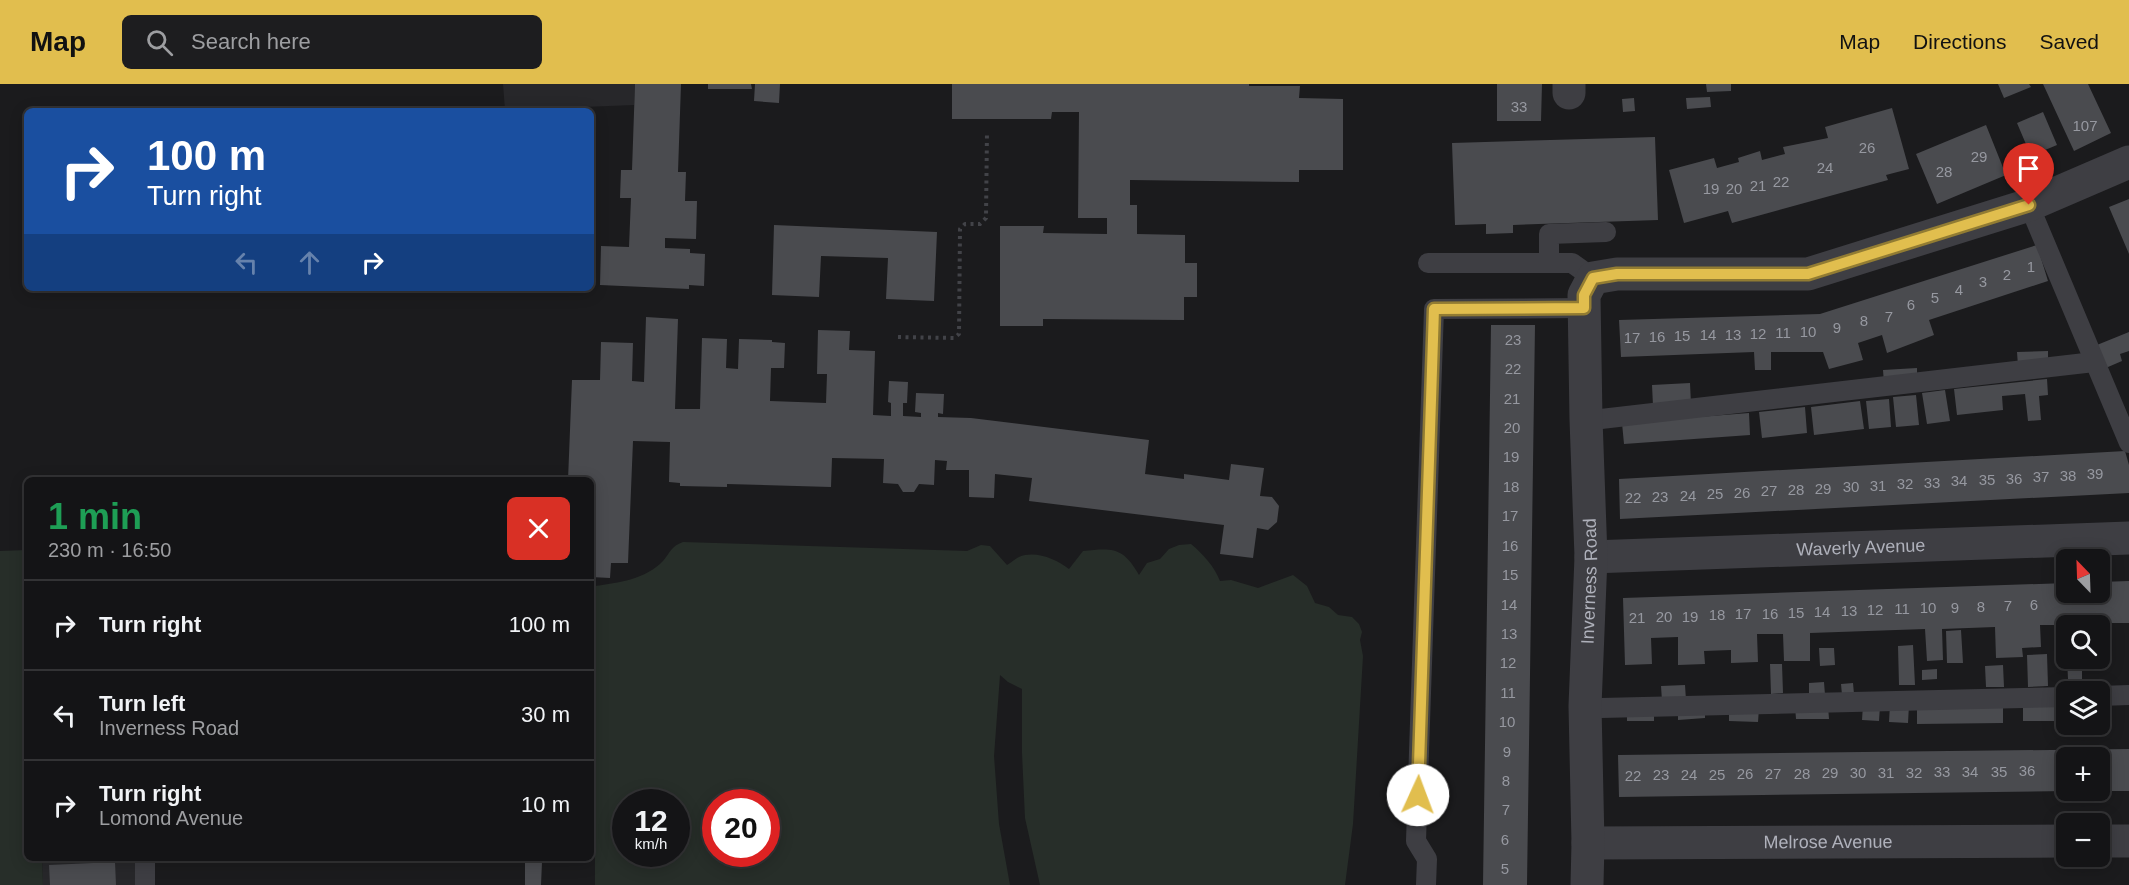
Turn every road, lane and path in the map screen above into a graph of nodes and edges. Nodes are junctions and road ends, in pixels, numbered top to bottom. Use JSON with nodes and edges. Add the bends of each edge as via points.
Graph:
{"nodes":[{"id":1,"x":987,"y":131,"type":"dead end"},
{"id":2,"x":2129,"y":162,"type":"edge"},
{"id":3,"x":2029,"y":205,"type":"junction"},
{"id":4,"x":1606,"y":232,"type":"dead end"},
{"id":5,"x":1428,"y":263,"type":"dead end"},
{"id":6,"x":1549,"y":263,"type":"junction"},
{"id":7,"x":1593,"y":278,"type":"junction"},
{"id":8,"x":1584,"y":308,"type":"junction"},
{"id":9,"x":898,"y":337,"type":"dead end"},
{"id":10,"x":2094,"y":362,"type":"junction"},
{"id":11,"x":1586,"y":418,"type":"junction"},
{"id":12,"x":2129,"y":443,"type":"edge"},
{"id":13,"x":2129,"y":538,"type":"edge"},
{"id":14,"x":1591,"y":557,"type":"junction"},
{"id":15,"x":2110,"y":696,"type":"edge"},
{"id":16,"x":2129,"y":696,"type":"edge"},
{"id":17,"x":2056,"y":697,"type":"edge"},
{"id":18,"x":1585,"y":706,"type":"junction"},
{"id":19,"x":2056,"y":841,"type":"edge"},
{"id":20,"x":2110,"y":841,"type":"edge"},
{"id":21,"x":2129,"y":841,"type":"edge"},
{"id":22,"x":1588,"y":843,"type":"junction"},
{"id":23,"x":145,"y":861,"type":"edge"},
{"id":24,"x":145,"y":885,"type":"edge"},
{"id":25,"x":1426,"y":885,"type":"edge"},
{"id":26,"x":1587,"y":885,"type":"edge"}],
"edges":[{"from":1,"to":9,"type":"path","via":[[986,218],[980,224],[965,224],[960,229],[959,334],[954,338]]},
{"from":2,"to":3,"type":"street"},
{"from":3,"to":7,"type":"street","via":[[1808,274],[1617,274]]},
{"from":3,"to":10,"type":"lane"},
{"from":4,"to":6,"type":"lane","via":[[1549,234]]},
{"from":5,"to":6,"type":"lane"},
{"from":6,"to":7,"type":"lane","via":[[1572,263]]},
{"from":7,"to":8,"type":"street","name":"Inverness Road","via":[[1584,295]]},
{"from":8,"to":11,"type":"street","name":"Inverness Road"},
{"from":8,"to":25,"type":"lane","via":[[1434,309],[1416,842],[1427,860]]},
{"from":10,"to":11,"type":"lane","via":[[1601,420]]},
{"from":10,"to":12,"type":"lane"},
{"from":11,"to":14,"type":"street","name":"Inverness Road"},
{"from":13,"to":14,"type":"street","name":"Waverly Avenue"},
{"from":14,"to":18,"type":"street","name":"Inverness Road"},
{"from":15,"to":16,"type":"lane"},
{"from":17,"to":18,"type":"lane"},
{"from":18,"to":22,"type":"street","name":"Inverness Road"},
{"from":19,"to":22,"type":"street","name":"Melrose Avenue"},
{"from":20,"to":21,"type":"street"},
{"from":22,"to":26,"type":"street","name":"Inverness Road"},
{"from":23,"to":24,"type":"lane"}]}
